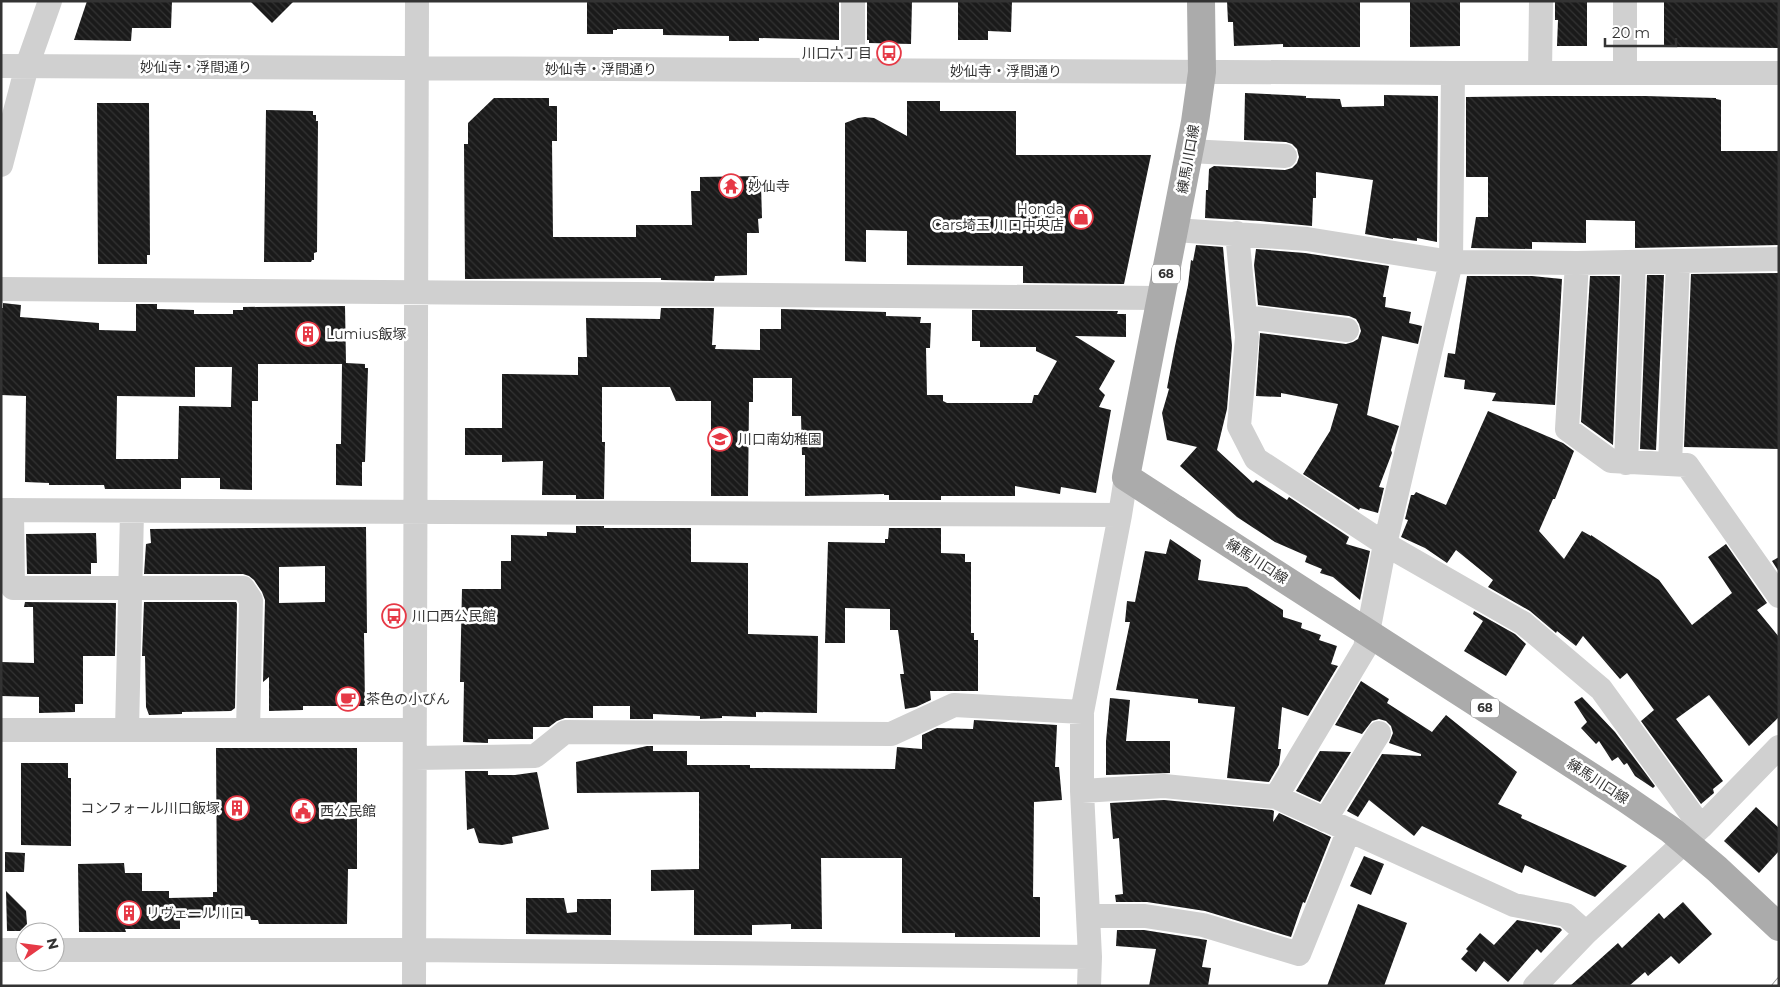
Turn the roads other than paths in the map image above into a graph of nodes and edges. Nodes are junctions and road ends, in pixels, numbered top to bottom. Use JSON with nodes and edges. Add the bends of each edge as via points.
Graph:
{"nodes":[{"id":1,"x":50,"y":1,"type":"edge"},
{"id":2,"x":417,"y":1,"type":"edge"},
{"id":3,"x":854,"y":1,"type":"edge"},
{"id":4,"x":1201,"y":1,"type":"edge"},
{"id":5,"x":1541,"y":1,"type":"edge"},
{"id":6,"x":1625,"y":1,"type":"edge"},
{"id":7,"x":1,"y":66,"type":"edge"},
{"id":8,"x":27,"y":66,"type":"junction"},
{"id":9,"x":416,"y":69,"type":"junction"},
{"id":10,"x":853,"y":70,"type":"junction"},
{"id":11,"x":1202,"y":72,"type":"junction"},
{"id":12,"x":1540,"y":73,"type":"junction"},
{"id":13,"x":1626,"y":73,"type":"junction"},
{"id":14,"x":1779,"y":73,"type":"edge"},
{"id":15,"x":1453,"y":74,"type":"junction"},
{"id":16,"x":1189,"y":150,"type":"junction"},
{"id":17,"x":1285,"y":156,"type":"dead end"},
{"id":18,"x":1,"y":165,"type":"edge"},
{"id":19,"x":1174,"y":230,"type":"junction"},
{"id":20,"x":1237,"y":234,"type":"junction"},
{"id":21,"x":1779,"y":259,"type":"edge"},
{"id":22,"x":1678,"y":261,"type":"junction"},
{"id":23,"x":1451,"y":262,"type":"junction"},
{"id":24,"x":1634,"y":262,"type":"junction"},
{"id":25,"x":1577,"y":263,"type":"junction"},
{"id":26,"x":1,"y":289,"type":"edge"},
{"id":27,"x":417,"y":292,"type":"junction"},
{"id":28,"x":1161,"y":298,"type":"junction"},
{"id":29,"x":1246,"y":317,"type":"junction"},
{"id":30,"x":1346,"y":330,"type":"dead end"},
{"id":31,"x":1626,"y":463,"type":"junction"},
{"id":32,"x":1670,"y":464,"type":"junction"},
{"id":33,"x":1126,"y":477,"type":"junction"},
{"id":34,"x":7,"y":510,"type":"edge"},
{"id":35,"x":132,"y":512,"type":"junction"},
{"id":36,"x":416,"y":512,"type":"junction"},
{"id":37,"x":1120,"y":515,"type":"junction"},
{"id":38,"x":1385,"y":544,"type":"junction"},
{"id":39,"x":131,"y":589,"type":"junction"},
{"id":40,"x":1779,"y":596,"type":"edge"},
{"id":41,"x":1082,"y":712,"type":"junction"},
{"id":42,"x":1,"y":730,"type":"edge"},
{"id":43,"x":128,"y":730,"type":"junction"},
{"id":44,"x":248,"y":730,"type":"junction"},
{"id":45,"x":414,"y":730,"type":"junction"},
{"id":46,"x":1379,"y":733,"type":"dead end"},
{"id":47,"x":1779,"y":747,"type":"edge"},
{"id":48,"x":415,"y":758,"type":"junction"},
{"id":49,"x":1082,"y":791,"type":"junction"},
{"id":50,"x":1276,"y":797,"type":"junction"},
{"id":51,"x":1325,"y":820,"type":"junction"},
{"id":52,"x":1701,"y":827,"type":"junction"},
{"id":53,"x":1349,"y":830,"type":"junction"},
{"id":54,"x":1088,"y":916,"type":"junction"},
{"id":55,"x":1779,"y":927,"type":"edge"},
{"id":56,"x":1586,"y":932,"type":"junction"},
{"id":57,"x":1,"y":950,"type":"edge"},
{"id":58,"x":15,"y":950,"type":"edge"},
{"id":59,"x":65,"y":950,"type":"edge"},
{"id":60,"x":414,"y":950,"type":"junction"},
{"id":61,"x":1090,"y":957,"type":"junction"},
{"id":62,"x":414,"y":986,"type":"edge"},
{"id":63,"x":1089,"y":986,"type":"edge"},
{"id":64,"x":1535,"y":986,"type":"edge"}],
"edges":[{"from":1,"to":8,"type":"street"},
{"from":2,"to":9,"type":"street"},
{"from":3,"to":10,"type":"street"},
{"from":4,"to":11,"type":"main road","name":"練馬川口線","number":"68"},
{"from":5,"to":12,"type":"street"},
{"from":6,"to":13,"type":"street"},
{"from":7,"to":8,"type":"street","name":"妙仙寺・浮間通り"},
{"from":8,"to":9,"type":"street","name":"妙仙寺・浮間通り"},
{"from":8,"to":18,"type":"street"},
{"from":9,"to":10,"type":"street","name":"妙仙寺・浮間通り"},
{"from":9,"to":27,"type":"street"},
{"from":10,"to":11,"type":"street","name":"妙仙寺・浮間通り"},
{"from":11,"to":15,"type":"street","name":"妙仙寺・浮間通り"},
{"from":11,"to":16,"type":"main road","name":"練馬川口線","number":"68"},
{"from":12,"to":13,"type":"street","name":"妙仙寺・浮間通り"},
{"from":12,"to":15,"type":"street","name":"妙仙寺・浮間通り"},
{"from":13,"to":14,"type":"street","name":"妙仙寺・浮間通り"},
{"from":15,"to":23,"type":"street"},
{"from":16,"to":17,"type":"street"},
{"from":16,"to":19,"type":"main road","name":"練馬川口線","number":"68"},
{"from":19,"to":20,"type":"street"},
{"from":19,"to":28,"type":"main road","name":"練馬川口線","number":"68"},
{"from":20,"to":23,"type":"street","via":[[1307,239]]},
{"from":20,"to":29,"type":"street"},
{"from":21,"to":22,"type":"street"},
{"from":22,"to":24,"type":"street"},
{"from":22,"to":32,"type":"street"},
{"from":23,"to":25,"type":"street"},
{"from":23,"to":38,"type":"street"},
{"from":24,"to":25,"type":"street"},
{"from":24,"to":31,"type":"street"},
{"from":25,"to":31,"type":"street","via":[[1567,429],[1611,461]]},
{"from":26,"to":27,"type":"street"},
{"from":27,"to":28,"type":"street"},
{"from":27,"to":36,"type":"street"},
{"from":28,"to":33,"type":"main road","name":"練馬川口線","number":"68"},
{"from":29,"to":30,"type":"street"},
{"from":29,"to":38,"type":"street","via":[[1239,426],[1256,459]]},
{"from":31,"to":32,"type":"street"},
{"from":32,"to":40,"type":"street","via":[[1687,465]]},
{"from":33,"to":37,"type":"street"},
{"from":33,"to":55,"type":"main road","name":"練馬川口線","number":"68","bridge":true,"via":[[1671,830]]},
{"from":34,"to":35,"type":"street"},
{"from":34,"to":39,"type":"street","via":[[12,588]]},
{"from":35,"to":36,"type":"street"},
{"from":35,"to":39,"type":"street"},
{"from":36,"to":37,"type":"street"},
{"from":36,"to":45,"type":"street"},
{"from":37,"to":41,"type":"street"},
{"from":38,"to":50,"type":"street","via":[[1365,648]]},
{"from":38,"to":52,"type":"street","via":[[1523,623],[1601,689]]},
{"from":39,"to":43,"type":"street"},
{"from":39,"to":44,"type":"street","via":[[243,588],[251,600]]},
{"from":41,"to":48,"type":"street","via":[[954,705],[891,734],[565,732],[535,756]]},
{"from":41,"to":49,"type":"street"},
{"from":42,"to":43,"type":"street"},
{"from":43,"to":44,"type":"street"},
{"from":44,"to":45,"type":"street"},
{"from":45,"to":48,"type":"street"},
{"from":46,"to":51,"type":"street"},
{"from":47,"to":52,"type":"street"},
{"from":48,"to":60,"type":"street"},
{"from":49,"to":50,"type":"street","via":[[1164,786]]},
{"from":49,"to":54,"type":"street"},
{"from":50,"to":51,"type":"street"},
{"from":51,"to":53,"type":"street"},
{"from":52,"to":56,"type":"street"},
{"from":53,"to":54,"type":"street","via":[[1299,954],[1203,925],[1145,916]]},
{"from":53,"to":56,"type":"street","via":[[1514,905],[1566,915]]},
{"from":54,"to":61,"type":"street"},
{"from":56,"to":64,"type":"street"},
{"from":57,"to":58,"type":"street"},
{"from":59,"to":60,"type":"street"},
{"from":60,"to":61,"type":"street"},
{"from":60,"to":62,"type":"street"},
{"from":61,"to":63,"type":"street"}]}
